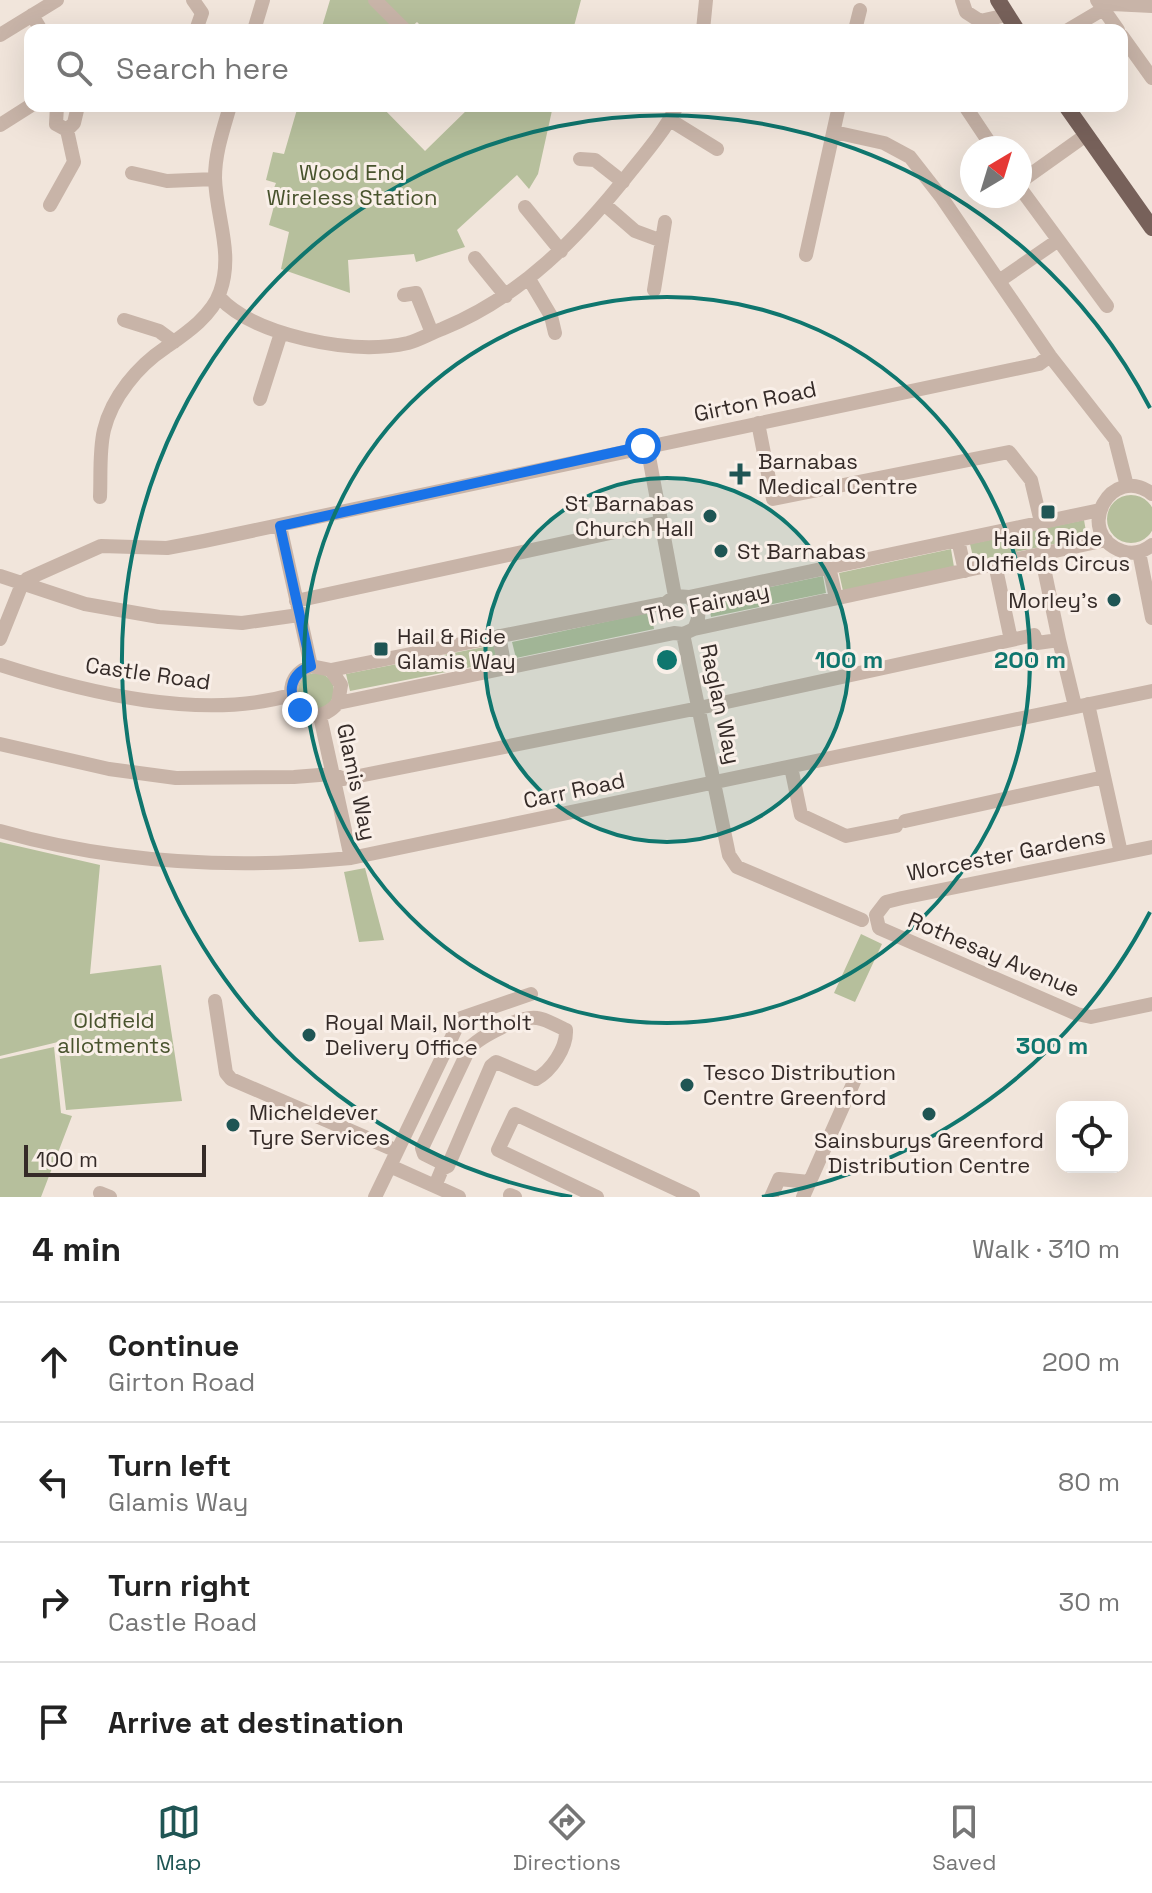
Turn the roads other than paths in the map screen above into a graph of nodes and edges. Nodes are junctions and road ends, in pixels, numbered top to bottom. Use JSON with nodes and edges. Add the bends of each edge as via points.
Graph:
{"nodes":[{"id":1,"x":57,"y":0,"type":"edge"},
{"id":2,"x":193,"y":0,"type":"edge"},
{"id":3,"x":263,"y":0,"type":"edge"},
{"id":4,"x":375,"y":0,"type":"edge"},
{"id":5,"x":706,"y":0,"type":"edge"},
{"id":6,"x":962,"y":0,"type":"edge"},
{"id":7,"x":998,"y":0,"type":"edge"},
{"id":8,"x":1100,"y":4,"type":"edge"},
{"id":9,"x":1152,"y":6,"type":"edge"},
{"id":10,"x":860,"y":10,"type":"dead end"},
{"id":11,"x":32,"y":15,"type":"junction"},
{"id":12,"x":1012,"y":23,"type":"edge"},
{"id":13,"x":37,"y":24,"type":"edge"},
{"id":14,"x":198,"y":24,"type":"edge"},
{"id":15,"x":256,"y":24,"type":"edge"},
{"id":16,"x":399,"y":24,"type":"edge"},
{"id":17,"x":704,"y":24,"type":"edge"},
{"id":18,"x":856,"y":24,"type":"edge"},
{"id":19,"x":1075,"y":24,"type":"edge"},
{"id":20,"x":1114,"y":24,"type":"edge"},
{"id":21,"x":0,"y":35,"type":"edge"},
{"id":22,"x":1128,"y":44,"type":"edge"},
{"id":23,"x":1152,"y":78,"type":"edge"},
{"id":24,"x":24,"y":110,"type":"edge"},
{"id":25,"x":57,"y":112,"type":"edge"},
{"id":26,"x":77,"y":112,"type":"edge"},
{"id":27,"x":228,"y":112,"type":"edge"},
{"id":28,"x":838,"y":112,"type":"edge"},
{"id":29,"x":969,"y":112,"type":"edge"},
{"id":30,"x":1070,"y":112,"type":"edge"},
{"id":31,"x":673,"y":113,"type":"edge"},
{"id":32,"x":0,"y":125,"type":"edge"},
{"id":33,"x":67,"y":130,"type":"junction"},
{"id":34,"x":834,"y":132,"type":"junction"},
{"id":35,"x":1086,"y":135,"type":"junction"},
{"id":36,"x":985,"y":136,"type":"edge"},
{"id":37,"x":717,"y":149,"type":"dead end"},
{"id":38,"x":580,"y":159,"type":"dead end"},
{"id":39,"x":132,"y":173,"type":"dead end"},
{"id":40,"x":1032,"y":176,"type":"edge"},
{"id":41,"x":215,"y":179,"type":"junction"},
{"id":42,"x":623,"y":182,"type":"junction"},
{"id":43,"x":1032,"y":203,"type":"edge"},
{"id":44,"x":604,"y":204,"type":"junction"},
{"id":45,"x":50,"y":205,"type":"dead end"},
{"id":46,"x":525,"y":207,"type":"dead end"},
{"id":47,"x":665,"y":222,"type":"dead end"},
{"id":48,"x":1152,"y":228,"type":"edge"},
{"id":49,"x":662,"y":241,"type":"junction"},
{"id":50,"x":1057,"y":241,"type":"junction"},
{"id":51,"x":561,"y":251,"type":"junction"},
{"id":52,"x":806,"y":255,"type":"dead end"},
{"id":53,"x":475,"y":258,"type":"dead end"},
{"id":54,"x":529,"y":279,"type":"junction"},
{"id":55,"x":999,"y":281,"type":"junction"},
{"id":56,"x":654,"y":290,"type":"dead end"},
{"id":57,"x":404,"y":295,"type":"dead end"},
{"id":58,"x":506,"y":296,"type":"junction"},
{"id":59,"x":219,"y":297,"type":"junction"},
{"id":60,"x":1107,"y":306,"type":"dead end"},
{"id":61,"x":124,"y":320,"type":"dead end"},
{"id":62,"x":281,"y":333,"type":"junction"},
{"id":63,"x":432,"y":333,"type":"junction"},
{"id":64,"x":555,"y":333,"type":"dead end"},
{"id":65,"x":174,"y":342,"type":"junction"},
{"id":66,"x":1050,"y":356,"type":"junction"},
{"id":67,"x":260,"y":399,"type":"dead end"},
{"id":68,"x":758,"y":423,"type":"junction"},
{"id":69,"x":647,"y":446,"type":"junction"},
{"id":70,"x":1127,"y":486,"type":"junction"},
{"id":71,"x":1152,"y":494,"type":"edge"},
{"id":72,"x":100,"y":497,"type":"dead end"},
{"id":73,"x":1100,"y":510,"type":"junction"},
{"id":74,"x":661,"y":522,"type":"junction"},
{"id":75,"x":1041,"y":522,"type":"junction"},
{"id":76,"x":280,"y":526,"type":"junction"},
{"id":77,"x":958,"y":540,"type":"junction"},
{"id":78,"x":1106,"y":540,"type":"junction"},
{"id":79,"x":1146,"y":549,"type":"edge"},
{"id":80,"x":1041,"y":554,"type":"junction"},
{"id":81,"x":995,"y":564,"type":"junction"},
{"id":82,"x":829,"y":567,"type":"junction"},
{"id":83,"x":965,"y":571,"type":"junction"},
{"id":84,"x":0,"y":576,"type":"edge"},
{"id":85,"x":22,"y":584,"type":"junction"},
{"id":86,"x":836,"y":598,"type":"junction"},
{"id":87,"x":677,"y":599,"type":"junction"},
{"id":88,"x":297,"y":608,"type":"junction"},
{"id":89,"x":1152,"y":618,"type":"edge"},
{"id":90,"x":684,"y":632,"type":"junction"},
{"id":91,"x":499,"y":636,"type":"junction"},
{"id":92,"x":0,"y":639,"type":"edge"},
{"id":93,"x":1011,"y":640,"type":"junction"},
{"id":94,"x":1059,"y":640,"type":"junction"},
{"id":95,"x":0,"y":665,"type":"edge"},
{"id":96,"x":311,"y":666,"type":"junction"},
{"id":97,"x":505,"y":668,"type":"junction"},
{"id":98,"x":331,"y":670,"type":"junction"},
{"id":99,"x":1152,"y":691,"type":"edge"},
{"id":100,"x":291,"y":695,"type":"junction"},
{"id":101,"x":338,"y":703,"type":"junction"},
{"id":102,"x":1081,"y":705,"type":"junction"},
{"id":103,"x":699,"y":708,"type":"junction"},
{"id":104,"x":320,"y":716,"type":"junction"},
{"id":105,"x":0,"y":744,"type":"edge"},
{"id":106,"x":791,"y":767,"type":"junction"},
{"id":107,"x":332,"y":774,"type":"junction"},
{"id":108,"x":1104,"y":777,"type":"junction"},
{"id":109,"x":715,"y":784,"type":"junction"},
{"id":110,"x":0,"y":831,"type":"edge"},
{"id":111,"x":1152,"y":847,"type":"edge"},
{"id":112,"x":1121,"y":853,"type":"junction"},
{"id":113,"x":351,"y":858,"type":"junction"},
{"id":114,"x":869,"y":918,"type":"junction"},
{"id":115,"x":531,"y":994,"type":"dead end"},
{"id":116,"x":215,"y":1001,"type":"dead end"},
{"id":117,"x":1152,"y":1004,"type":"edge"},
{"id":118,"x":469,"y":1049,"type":"junction"},
{"id":119,"x":496,"y":1062,"type":"junction"},
{"id":120,"x":856,"y":1077,"type":"dead end"},
{"id":121,"x":397,"y":1151,"type":"junction"},
{"id":122,"x":390,"y":1166,"type":"junction"},
{"id":123,"x":448,"y":1166,"type":"junction"},
{"id":124,"x":809,"y":1182,"type":"junction"},
{"id":125,"x":435,"y":1186,"type":"junction"},
{"id":126,"x":375,"y":1197,"type":"edge"},
{"id":127,"x":459,"y":1197,"type":"edge"},
{"id":128,"x":597,"y":1197,"type":"edge"},
{"id":129,"x":693,"y":1197,"type":"edge"},
{"id":130,"x":771,"y":1197,"type":"edge"},
{"id":131,"x":803,"y":1197,"type":"edge"}],
"edges":[{"from":1,"to":11,"type":"street"},
{"from":2,"to":14,"type":"street","via":[[202,13]]},
{"from":3,"to":15,"type":"street"},
{"from":4,"to":16,"type":"street"},
{"from":5,"to":17,"type":"street"},
{"from":6,"to":12,"type":"street","via":[[966,12],[980,21]]},
{"from":7,"to":12,"type":"main road"},
{"from":8,"to":9,"type":"street"},
{"from":8,"to":19,"type":"street"},
{"from":8,"to":20,"type":"street"},
{"from":10,"to":18,"type":"street"},
{"from":11,"to":13,"type":"street"},
{"from":11,"to":21,"type":"street"},
{"from":22,"to":23,"type":"street"},
{"from":24,"to":32,"type":"street"},
{"from":25,"to":33,"type":"street","via":[[56,124]]},
{"from":26,"to":33,"type":"street"},
{"from":27,"to":41,"type":"street"},
{"from":28,"to":34,"type":"street"},
{"from":29,"to":36,"type":"street"},
{"from":30,"to":35,"type":"main road"},
{"from":31,"to":37,"type":"street"},
{"from":31,"to":42,"type":"street"},
{"from":33,"to":45,"type":"street","via":[[74,162]]},
{"from":34,"to":52,"type":"street"},
{"from":34,"to":55,"type":"street","via":[[884,143],[910,157]]},
{"from":35,"to":40,"type":"street"},
{"from":35,"to":48,"type":"main road"},
{"from":38,"to":42,"type":"street","via":[[595,160]]},
{"from":39,"to":41,"type":"street","via":[[167,181]]},
{"from":41,"to":59,"type":"street","via":[[227,253]]},
{"from":42,"to":44,"type":"street"},
{"from":43,"to":50,"type":"street"},
{"from":44,"to":49,"type":"street","via":[[635,231]]},
{"from":44,"to":51,"type":"street"},
{"from":46,"to":51,"type":"street"},
{"from":47,"to":49,"type":"street"},
{"from":49,"to":56,"type":"street"},
{"from":50,"to":55,"type":"street"},
{"from":50,"to":60,"type":"street"},
{"from":51,"to":54,"type":"street"},
{"from":53,"to":58,"type":"street"},
{"from":54,"to":58,"type":"street"},
{"from":54,"to":64,"type":"street"},
{"from":55,"to":66,"type":"street"},
{"from":57,"to":63,"type":"street","via":[[416,293]]},
{"from":58,"to":63,"type":"street"},
{"from":59,"to":62,"type":"street","via":[[229,308]]},
{"from":59,"to":65,"type":"street"},
{"from":61,"to":65,"type":"street","via":[[159,331]]},
{"from":62,"to":63,"type":"street","via":[[365,348],[409,343]]},
{"from":62,"to":67,"type":"street"},
{"from":65,"to":72,"type":"street","via":[[148,360],[119,394],[104,428]]},
{"from":66,"to":68,"type":"street","name":"Girton Road","via":[[1039,364]]},
{"from":66,"to":70,"type":"street","via":[[1115,439]]},
{"from":68,"to":69,"type":"street","name":"Girton Road"},
{"from":68,"to":75,"type":"street","via":[[773,499],[1009,452],[1031,480]]},
{"from":69,"to":74,"type":"street"},
{"from":69,"to":76,"type":"street","name":"Girton Road"},
{"from":70,"to":71,"type":"street"},
{"from":70,"to":73,"type":"street","via":[[1108,495]]},
{"from":73,"to":75,"type":"street","name":"The Fairway"},
{"from":73,"to":78,"type":"street","via":[[1098,522]]},
{"from":74,"to":87,"type":"street"},
{"from":74,"to":88,"type":"street"},
{"from":75,"to":77,"type":"street","name":"The Fairway"},
{"from":76,"to":85,"type":"street","name":"Girton Road","via":[[167,548],[101,546]]},
{"from":76,"to":88,"type":"street"},
{"from":77,"to":82,"type":"street","name":"The Fairway"},
{"from":77,"to":83,"type":"street"},
{"from":78,"to":79,"type":"street","via":[[1119,550]]},
{"from":78,"to":80,"type":"street","name":"The Fairway"},
{"from":79,"to":89,"type":"street"},
{"from":80,"to":81,"type":"street","name":"The Fairway"},
{"from":80,"to":94,"type":"street"},
{"from":81,"to":83,"type":"street","name":"The Fairway"},
{"from":81,"to":93,"type":"street"},
{"from":82,"to":86,"type":"street"},
{"from":82,"to":87,"type":"street","name":"The Fairway"},
{"from":83,"to":86,"type":"street","name":"The Fairway"},
{"from":84,"to":85,"type":"street"},
{"from":85,"to":88,"type":"street","via":[[85,604],[159,617],[242,623]]},
{"from":85,"to":92,"type":"street"},
{"from":86,"to":90,"type":"street","name":"The Fairway"},
{"from":87,"to":90,"type":"street","via":[[696,604],[699,613]]},
{"from":87,"to":90,"type":"street","via":[[661,613],[662,620],[669,630]]},
{"from":87,"to":91,"type":"street","name":"The Fairway"},
{"from":88,"to":96,"type":"street"},
{"from":90,"to":97,"type":"street","name":"The Fairway"},
{"from":90,"to":103,"type":"street","name":"Raglan Way"},
{"from":91,"to":97,"type":"street"},
{"from":91,"to":98,"type":"street","name":"The Fairway"},
{"from":93,"to":94,"type":"street","via":[[1034,635],[1037,643]]},
{"from":93,"to":103,"type":"street"},
{"from":94,"to":102,"type":"street"},
{"from":95,"to":100,"type":"street","name":"Castle Road","via":[[98,691],[168,701],[233,705]]},
{"from":96,"to":98,"type":"street","name":"The Fairway"},
{"from":96,"to":100,"type":"street","via":[[296,675]]},
{"from":97,"to":101,"type":"street","name":"The Fairway"},
{"from":98,"to":101,"type":"street","via":[[341,685]]},
{"from":99,"to":102,"type":"street","name":"Carr Road"},
{"from":100,"to":104,"type":"street","via":[[300,710]]},
{"from":101,"to":104,"type":"street","name":"The Fairway"},
{"from":102,"to":106,"type":"street","name":"Carr Road"},
{"from":102,"to":108,"type":"street"},
{"from":103,"to":107,"type":"street","via":[[344,779]]},
{"from":103,"to":109,"type":"street","name":"Raglan Way"},
{"from":104,"to":107,"type":"street","name":"Glamis Way"},
{"from":105,"to":107,"type":"street","via":[[176,778]]},
{"from":106,"to":108,"type":"street","via":[[801,815],[846,836]]},
{"from":106,"to":109,"type":"street","name":"Carr Road"},
{"from":107,"to":113,"type":"street","name":"Glamis Way"},
{"from":108,"to":112,"type":"street"},
{"from":109,"to":113,"type":"street","name":"Carr Road"},
{"from":109,"to":114,"type":"street","name":"Rothesay Avenue","via":[[729,855],[737,867]]},
{"from":110,"to":113,"type":"street","name":"Carr Road","via":[[159,860]]},
{"from":111,"to":112,"type":"street","name":"Worcester Gardens"},
{"from":112,"to":114,"type":"street","name":"Worcester Gardens","via":[[886,902]]},
{"from":114,"to":117,"type":"street","name":"Rothesay Avenue","via":[[879,928],[1077,1014],[1091,1017]]},
{"from":115,"to":121,"type":"street","via":[[461,1018]]},
{"from":116,"to":121,"type":"street","via":[[231,1079]]},
{"from":118,"to":119,"type":"street"},
{"from":118,"to":119,"type":"street","via":[[477,1039],[527,1018],[566,1030],[557,1057],[536,1079]]},
{"from":118,"to":123,"type":"street","via":[[422,1148]]},
{"from":119,"to":123,"type":"street"},
{"from":120,"to":124,"type":"street"},
{"from":121,"to":122,"type":"street"},
{"from":122,"to":125,"type":"street"},
{"from":122,"to":126,"type":"street"},
{"from":123,"to":125,"type":"street"},
{"from":124,"to":130,"type":"street","via":[[779,1179]]},
{"from":124,"to":131,"type":"street"},
{"from":125,"to":127,"type":"street"},
{"from":128,"to":129,"type":"street","via":[[498,1150],[515,1114]]}]}
